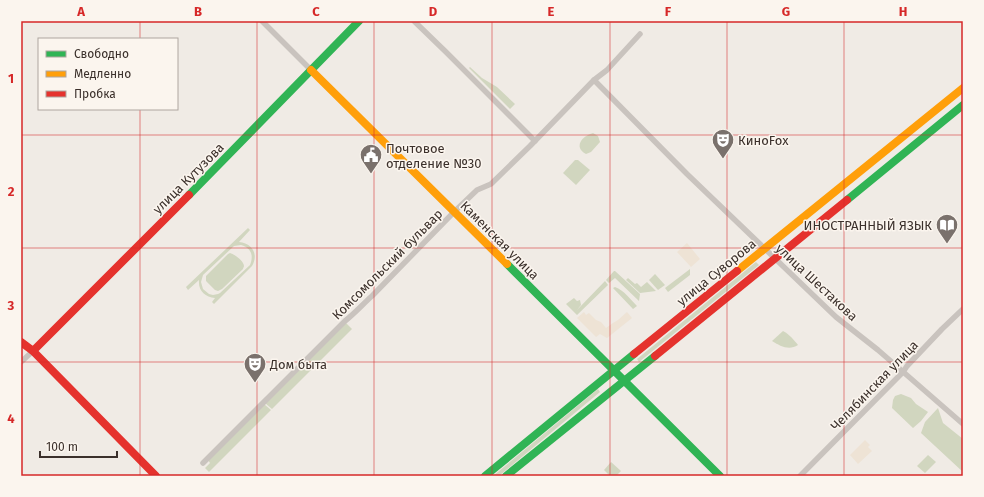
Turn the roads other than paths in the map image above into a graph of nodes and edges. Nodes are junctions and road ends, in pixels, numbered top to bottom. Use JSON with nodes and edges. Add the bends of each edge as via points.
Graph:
{"nodes":[{"id":1,"x":262,"y":21,"type":"edge"},
{"id":2,"x":359,"y":21,"type":"edge"},
{"id":3,"x":414,"y":21,"type":"edge"},
{"id":4,"x":640,"y":34,"type":"dead end"},
{"id":5,"x":311,"y":70,"type":"junction"},
{"id":6,"x":594,"y":80,"type":"junction"},
{"id":7,"x":963,"y":88,"type":"edge"},
{"id":8,"x":963,"y":105,"type":"edge"},
{"id":9,"x":535,"y":141,"type":"junction"},
{"id":10,"x":454,"y":212,"type":"junction"},
{"id":11,"x":765,"y":248,"type":"junction"},
{"id":12,"x":775,"y":259,"type":"junction"},
{"id":13,"x":963,"y":309,"type":"edge"},
{"id":14,"x":21,"y":342,"type":"edge"},
{"id":15,"x":34,"y":351,"type":"junction"},
{"id":16,"x":21,"y":362,"type":"edge"},
{"id":17,"x":615,"y":371,"type":"junction"},
{"id":18,"x":904,"y":372,"type":"junction"},
{"id":19,"x":624,"y":381,"type":"junction"},
{"id":20,"x":963,"y":424,"type":"edge"},
{"id":21,"x":203,"y":463,"type":"dead end"},
{"id":22,"x":156,"y":476,"type":"edge"},
{"id":23,"x":485,"y":476,"type":"edge"},
{"id":24,"x":506,"y":476,"type":"edge"},
{"id":25,"x":720,"y":476,"type":"edge"},
{"id":26,"x":800,"y":476,"type":"edge"}],
"edges":[{"from":1,"to":5,"type":"street","name":"Каменская улица"},
{"from":2,"to":5,"type":"street","name":"улица Кутузова"},
{"from":3,"to":9,"type":"street"},
{"from":4,"to":6,"type":"street","name":"Комсомольский бульвар"},
{"from":5,"to":10,"type":"street","name":"Каменская улица"},
{"from":5,"to":15,"type":"street","name":"улица Кутузова"},
{"from":6,"to":9,"type":"street","name":"Комсомольский бульвар"},
{"from":6,"to":11,"type":"street","name":"улица Шестакова"},
{"from":7,"to":11,"type":"street","name":"улица Суворова"},
{"from":8,"to":12,"type":"street","name":"улица Суворова"},
{"from":9,"to":10,"type":"street","name":"Комсомольский бульвар","via":[[491,184],[477,190]]},
{"from":10,"to":17,"type":"street","name":"Каменская улица"},
{"from":10,"to":21,"type":"street","name":"Комсомольский бульвар"},
{"from":11,"to":12,"type":"street","name":"улица Шестакова"},
{"from":11,"to":17,"type":"street","name":"улица Суворова"},
{"from":12,"to":18,"type":"street","name":"улица Шестакова","via":[[836,318]]},
{"from":12,"to":19,"type":"street","name":"улица Суворова"},
{"from":13,"to":18,"type":"street","name":"Челябинская улица"},
{"from":14,"to":15,"type":"street"},
{"from":15,"to":16,"type":"street"},
{"from":15,"to":22,"type":"street"},
{"from":17,"to":19,"type":"street","name":"Каменская улица"},
{"from":17,"to":23,"type":"street","name":"улица Суворова"},
{"from":18,"to":20,"type":"street","name":"улица Шестакова"},
{"from":18,"to":26,"type":"street","name":"Челябинская улица"},
{"from":19,"to":24,"type":"street","name":"улица Суворова"},
{"from":19,"to":25,"type":"street","name":"Каменская улица"}]}
